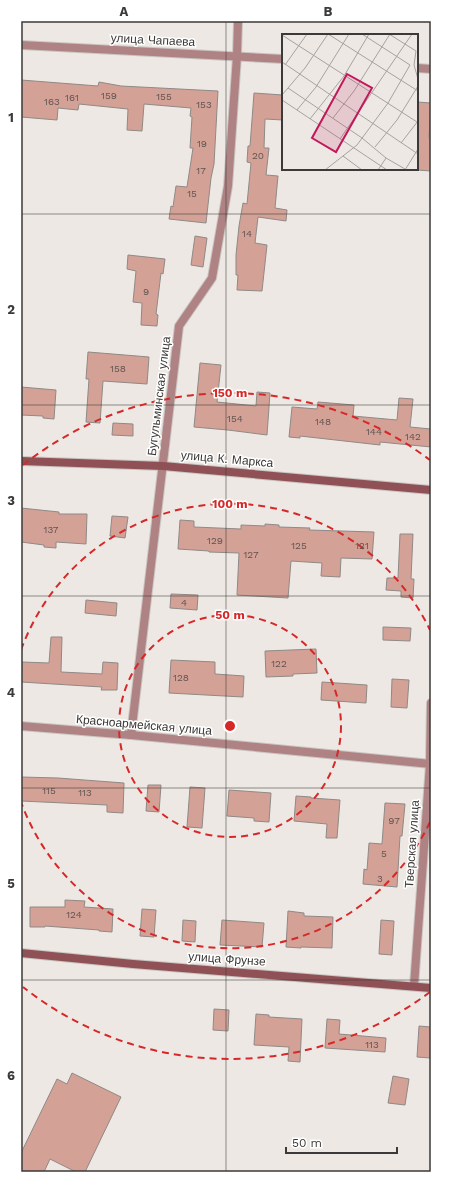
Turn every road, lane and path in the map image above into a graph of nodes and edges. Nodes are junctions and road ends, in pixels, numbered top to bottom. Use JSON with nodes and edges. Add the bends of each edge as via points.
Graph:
{"nodes":[{"id":1,"x":238,"y":21,"type":"edge"},
{"id":2,"x":21,"y":46,"type":"edge"},
{"id":3,"x":236,"y":56,"type":"junction"},
{"id":4,"x":282,"y":59,"type":"edge"},
{"id":5,"x":418,"y":68,"type":"edge"},
{"id":6,"x":431,"y":69,"type":"edge"},
{"id":7,"x":21,"y":460,"type":"edge"},
{"id":8,"x":163,"y":466,"type":"junction"},
{"id":9,"x":431,"y":490,"type":"edge"},
{"id":10,"x":431,"y":703,"type":"edge"},
{"id":11,"x":21,"y":726,"type":"edge"},
{"id":12,"x":131,"y":735,"type":"junction"},
{"id":13,"x":431,"y":764,"type":"edge"},
{"id":14,"x":21,"y":953,"type":"edge"},
{"id":15,"x":414,"y":986,"type":"junction"},
{"id":16,"x":431,"y":988,"type":"edge"}],
"edges":[{"from":1,"to":3,"type":"street","name":"Бугульминская улица"},
{"from":2,"to":3,"type":"street","name":"улица Чапаева"},
{"from":3,"to":4,"type":"street","name":"улица Чапаева"},
{"from":3,"to":8,"type":"street","name":"Бугульминская улица","via":[[228,186],[212,278],[179,326]]},
{"from":5,"to":6,"type":"street"},
{"from":7,"to":8,"type":"street","name":"улица К. Маркса"},
{"from":8,"to":9,"type":"street","name":"улица К. Маркса"},
{"from":8,"to":12,"type":"street","name":"Бугульминская улица"},
{"from":10,"to":13,"type":"street","name":"Тверская улица"},
{"from":11,"to":12,"type":"street","name":"Красноармейская улица"},
{"from":12,"to":13,"type":"street","name":"Красноармейская улица"},
{"from":13,"to":15,"type":"street","name":"Тверская улица"},
{"from":14,"to":15,"type":"street","name":"улица Фрунзе"},
{"from":15,"to":16,"type":"street","name":"улица Фрунзе"}]}
